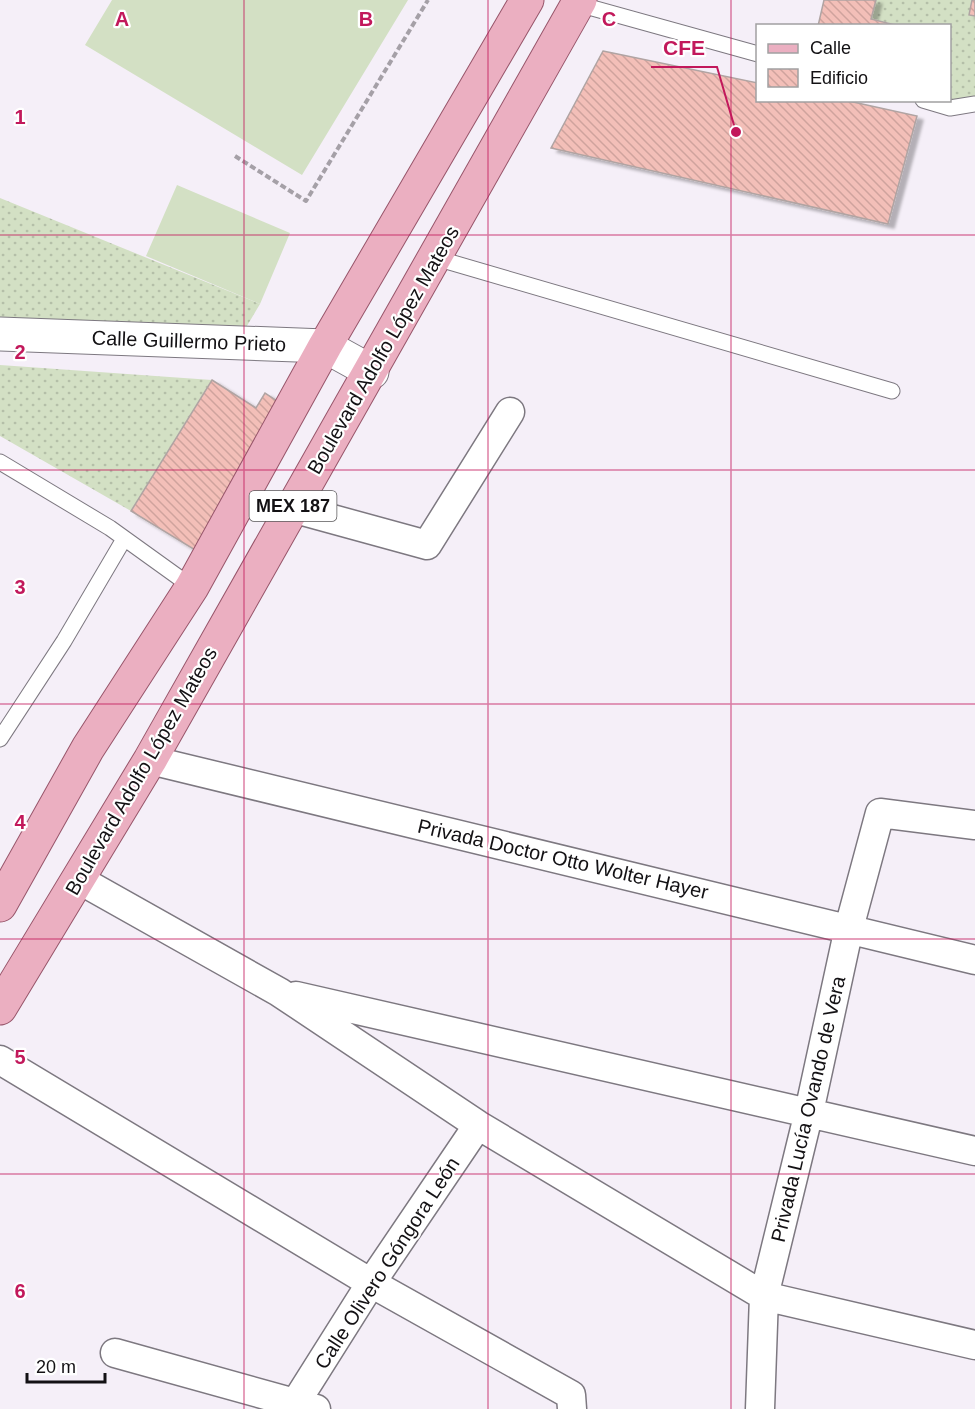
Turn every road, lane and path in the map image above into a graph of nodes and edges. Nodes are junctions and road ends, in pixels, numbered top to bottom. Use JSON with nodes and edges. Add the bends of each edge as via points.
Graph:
{"nodes":[{"id":1,"x":428,"y":0,"type":"edge"},
{"id":2,"x":527,"y":0,"type":"edge"},
{"id":3,"x":579,"y":2,"type":"edge"},
{"id":4,"x":756,"y":53,"type":"edge"},
{"id":5,"x":930,"y":102,"type":"edge"},
{"id":6,"x":975,"y":104,"type":"edge"},
{"id":7,"x":235,"y":156,"type":"dead end"},
{"id":8,"x":436,"y":258,"type":"junction"},
{"id":9,"x":0,"y":334,"type":"edge"},
{"id":10,"x":325,"y":346,"type":"junction"},
{"id":11,"x":372,"y":372,"type":"junction"},
{"id":12,"x":892,"y":391,"type":"dead end"},
{"id":13,"x":510,"y":412,"type":"dead end"},
{"id":14,"x":0,"y":462,"type":"edge"},
{"id":15,"x":292,"y":508,"type":"junction"},
{"id":16,"x":124,"y":539,"type":"junction"},
{"id":17,"x":192,"y":587,"type":"junction"},
{"id":18,"x":0,"y":739,"type":"edge"},
{"id":19,"x":150,"y":760,"type":"junction"},
{"id":20,"x":975,"y":825,"type":"edge"},
{"id":21,"x":78,"y":879,"type":"junction"},
{"id":22,"x":4,"y":885,"type":"edge"},
{"id":23,"x":849,"y":928,"type":"junction"},
{"id":24,"x":975,"y":960,"type":"edge"},
{"id":25,"x":279,"y":992,"type":"junction"},
{"id":26,"x":0,"y":1008,"type":"edge"},
{"id":27,"x":0,"y":1060,"type":"edge"},
{"id":28,"x":809,"y":1112,"type":"junction"},
{"id":29,"x":478,"y":1125,"type":"junction"},
{"id":30,"x":975,"y":1151,"type":"edge"},
{"id":31,"x":371,"y":1283,"type":"junction"},
{"id":32,"x":764,"y":1296,"type":"junction"},
{"id":33,"x":975,"y":1345,"type":"edge"},
{"id":34,"x":115,"y":1353,"type":"dead end"},
{"id":35,"x":306,"y":1405,"type":"edge"},
{"id":36,"x":572,"y":1409,"type":"edge"},
{"id":37,"x":760,"y":1409,"type":"edge"}],
"edges":[{"from":1,"to":7,"type":"path","via":[[306,201]]},
{"from":2,"to":10,"type":"main road","number":"MEX 187"},
{"from":3,"to":4,"type":"lane"},
{"from":3,"to":8,"type":"main road","name":"Boulevard Adolfo López Mateos","number":"MEX 187"},
{"from":5,"to":6,"type":"lane","via":[[950,108]]},
{"from":8,"to":11,"type":"main road","name":"Boulevard Adolfo López Mateos","number":"MEX 187"},
{"from":8,"to":12,"type":"lane"},
{"from":9,"to":10,"type":"street","name":"Calle Guillermo Prieto"},
{"from":10,"to":11,"type":"street","name":"Calle Guillermo Prieto"},
{"from":10,"to":17,"type":"main road","number":"MEX 187"},
{"from":11,"to":15,"type":"main road","name":"Boulevard Adolfo López Mateos","number":"MEX 187"},
{"from":13,"to":15,"type":"street","via":[[427,546]]},
{"from":14,"to":16,"type":"lane"},
{"from":15,"to":19,"type":"main road","name":"Boulevard Adolfo López Mateos","number":"MEX 187"},
{"from":16,"to":17,"type":"lane"},
{"from":16,"to":18,"type":"lane"},
{"from":17,"to":22,"type":"main road","number":"MEX 187"},
{"from":19,"to":21,"type":"main road","name":"Boulevard Adolfo López Mateos","number":"MEX 187"},
{"from":19,"to":23,"type":"street","name":"Privada Doctor Otto Wolter Hayer"},
{"from":20,"to":23,"type":"street","name":"Privada Lucía Ovando de Vera","via":[[880,813]]},
{"from":21,"to":25,"type":"street"},
{"from":21,"to":26,"type":"main road","name":"Boulevard Adolfo López Mateos","number":"MEX 187"},
{"from":23,"to":24,"type":"street","name":"Privada Doctor Otto Wolter Hayer"},
{"from":23,"to":28,"type":"street","name":"Privada Lucía Ovando de Vera"},
{"from":25,"to":28,"type":"street"},
{"from":25,"to":29,"type":"street"},
{"from":27,"to":31,"type":"street"},
{"from":28,"to":30,"type":"street"},
{"from":28,"to":32,"type":"street","name":"Privada Lucía Ovando de Vera"},
{"from":29,"to":31,"type":"street","name":"Calle Olivero Góngora León"},
{"from":29,"to":32,"type":"street"},
{"from":31,"to":35,"type":"street","name":"Calle Olivero Góngora León"},
{"from":31,"to":36,"type":"street","via":[[571,1395]]},
{"from":32,"to":33,"type":"street"},
{"from":32,"to":37,"type":"street","name":"Privada Lucía Ovando de Vera"},
{"from":34,"to":35,"type":"street"}]}
